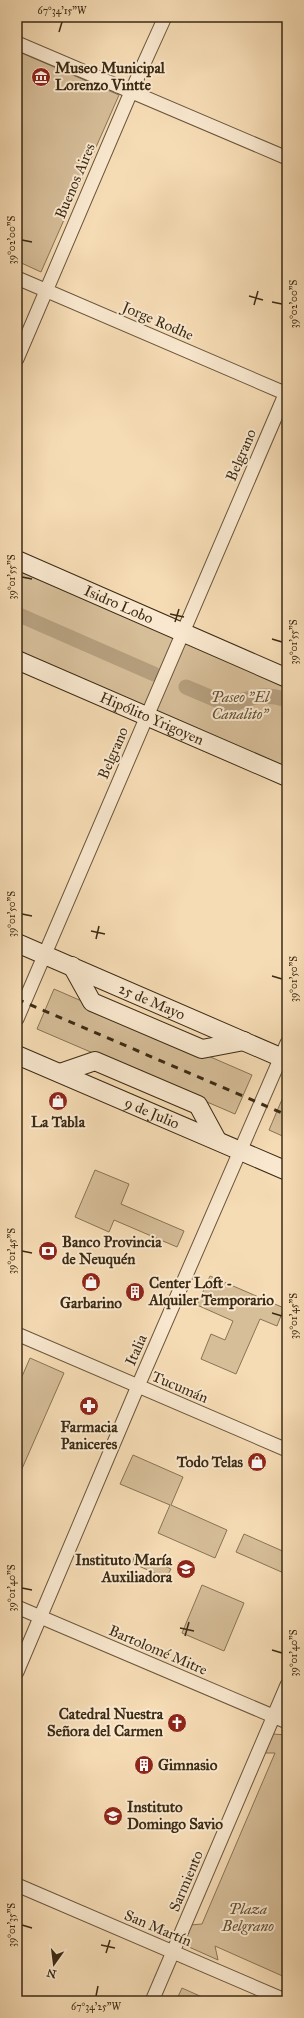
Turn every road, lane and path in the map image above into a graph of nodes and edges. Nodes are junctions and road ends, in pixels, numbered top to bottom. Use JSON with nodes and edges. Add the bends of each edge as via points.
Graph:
{"nodes":[{"id":1,"x":165,"y":17,"type":"edge"},
{"id":2,"x":17,"y":43,"type":"edge"},
{"id":3,"x":131,"y":92,"type":"junction"},
{"id":4,"x":287,"y":158,"type":"edge"},
{"id":5,"x":17,"y":278,"type":"edge"},
{"id":6,"x":46,"y":290,"type":"junction"},
{"id":7,"x":17,"y":359,"type":"edge"},
{"id":8,"x":286,"y":392,"type":"edge"},
{"id":9,"x":17,"y":560,"type":"edge"},
{"id":10,"x":182,"y":632,"type":"junction"},
{"id":11,"x":17,"y":660,"type":"edge"},
{"id":12,"x":287,"y":678,"type":"edge"},
{"id":13,"x":146,"y":716,"type":"junction"},
{"id":14,"x":287,"y":777,"type":"edge"},
{"id":15,"x":17,"y":943,"type":"edge"},
{"id":16,"x":44,"y":955,"type":"junction"},
{"id":17,"x":72,"y":966,"type":"junction"},
{"id":18,"x":17,"y":1019,"type":"edge"},
{"id":19,"x":244,"y":1041,"type":"junction"},
{"id":20,"x":285,"y":1053,"type":"edge"},
{"id":21,"x":17,"y":1055,"type":"edge"},
{"id":22,"x":60,"y":1073,"type":"junction"},
{"id":23,"x":217,"y":1140,"type":"junction"},
{"id":24,"x":241,"y":1150,"type":"junction"},
{"id":25,"x":282,"y":1165,"type":"edge"},
{"id":26,"x":17,"y":1334,"type":"edge"},
{"id":27,"x":138,"y":1386,"type":"junction"},
{"id":28,"x":287,"y":1450,"type":"edge"},
{"id":29,"x":17,"y":1607,"type":"edge"},
{"id":30,"x":41,"y":1617,"type":"junction"},
{"id":31,"x":17,"y":1672,"type":"edge"},
{"id":32,"x":287,"y":1685,"type":"edge"},
{"id":33,"x":273,"y":1716,"type":"junction"},
{"id":34,"x":287,"y":1722,"type":"edge"},
{"id":35,"x":17,"y":1885,"type":"edge"},
{"id":36,"x":174,"y":1952,"type":"junction"},
{"id":37,"x":152,"y":2001,"type":"edge"},
{"id":38,"x":287,"y":2001,"type":"edge"}],
"edges":[{"from":1,"to":3,"type":"street","name":"Buenos Aires"},
{"from":2,"to":3,"type":"street"},
{"from":3,"to":4,"type":"street"},
{"from":3,"to":6,"type":"street","name":"Buenos Aires"},
{"from":5,"to":6,"type":"street","name":"Jorge Rodhe"},
{"from":6,"to":7,"type":"street","name":"Buenos Aires"},
{"from":6,"to":8,"type":"street","name":"Jorge Rodhe"},
{"from":8,"to":10,"type":"street","name":"Belgrano"},
{"from":9,"to":10,"type":"street","name":"Isidro Lobo"},
{"from":10,"to":12,"type":"street","name":"Isidro Lobo"},
{"from":10,"to":13,"type":"street","name":"Belgrano"},
{"from":11,"to":13,"type":"street","name":"Hipólito Yrigoyen"},
{"from":13,"to":14,"type":"street","name":"Hipólito Yrigoyen"},
{"from":13,"to":16,"type":"street","name":"Belgrano"},
{"from":15,"to":16,"type":"street","name":"25 de Mayo"},
{"from":16,"to":17,"type":"street","name":"25 de Mayo"},
{"from":16,"to":18,"type":"street","name":"Belgrano"},
{"from":17,"to":19,"type":"street","name":"25 de Mayo"},
{"from":17,"to":19,"type":"street","via":[[92,1002],[202,1049]]},
{"from":19,"to":20,"type":"street","name":"25 de Mayo"},
{"from":20,"to":24,"type":"street","name":"Italia"},
{"from":21,"to":22,"type":"street","name":"9 de Julio"},
{"from":22,"to":23,"type":"street","name":"9 de Julio"},
{"from":22,"to":23,"type":"street","via":[[95,1061],[198,1105]]},
{"from":23,"to":24,"type":"street","name":"9 de Julio"},
{"from":24,"to":25,"type":"street","name":"9 de Julio"},
{"from":24,"to":27,"type":"street","name":"Italia"},
{"from":26,"to":27,"type":"street","name":"Tucumán"},
{"from":27,"to":28,"type":"street","name":"Tucumán"},
{"from":27,"to":30,"type":"street","name":"Italia"},
{"from":29,"to":30,"type":"street","name":"Bartolomé Mitre"},
{"from":30,"to":31,"type":"street","name":"Italia"},
{"from":30,"to":33,"type":"street","name":"Bartolomé Mitre"},
{"from":32,"to":33,"type":"street","name":"Sarmiento"},
{"from":33,"to":34,"type":"street","name":"Bartolomé Mitre"},
{"from":33,"to":36,"type":"street","name":"Sarmiento"},
{"from":35,"to":36,"type":"street","name":"San Martín"},
{"from":36,"to":37,"type":"street","name":"Sarmiento"},
{"from":36,"to":38,"type":"street","name":"San Martín"}]}
